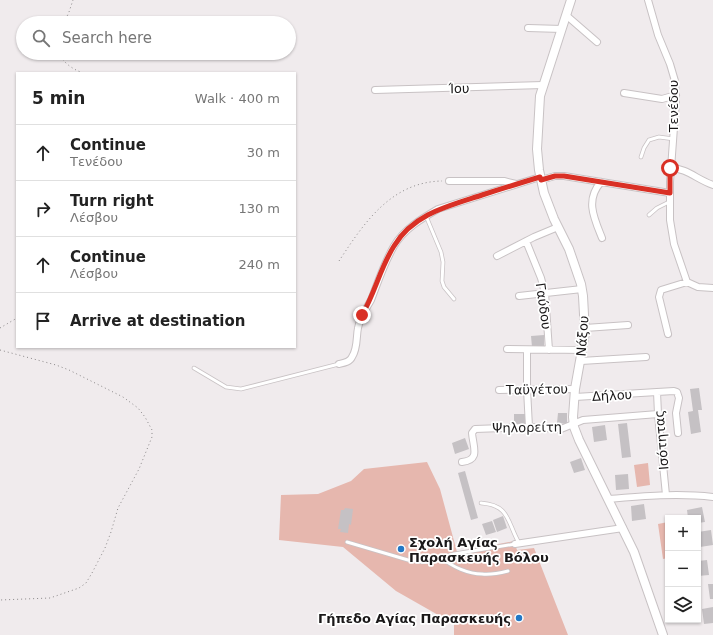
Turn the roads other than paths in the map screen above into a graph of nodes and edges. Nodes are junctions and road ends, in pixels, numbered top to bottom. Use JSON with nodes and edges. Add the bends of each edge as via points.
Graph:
{"nodes":[{"id":1,"x":571,"y":0,"type":"edge"},
{"id":2,"x":648,"y":0,"type":"edge"},
{"id":3,"x":566,"y":16,"type":"junction"},
{"id":4,"x":528,"y":28,"type":"dead end"},
{"id":5,"x":562,"y":29,"type":"junction"},
{"id":6,"x":597,"y":42,"type":"dead end"},
{"id":7,"x":543,"y":85,"type":"junction"},
{"id":8,"x":375,"y":90,"type":"dead end"},
{"id":9,"x":624,"y":93,"type":"dead end"},
{"id":10,"x":676,"y":95,"type":"junction"},
{"id":11,"x":674,"y":139,"type":"junction"},
{"id":12,"x":642,"y":157,"type":"dead end"},
{"id":13,"x":670,"y":168,"type":"junction"},
{"id":14,"x":540,"y":179,"type":"junction"},
{"id":15,"x":449,"y":181,"type":"road end"},
{"id":16,"x":601,"y":182,"type":"junction"},
{"id":17,"x":516,"y":184,"type":"junction"},
{"id":18,"x":713,"y":185,"type":"edge"},
{"id":19,"x":670,"y":193,"type":"junction"},
{"id":20,"x":670,"y":202,"type":"junction"},
{"id":21,"x":649,"y":215,"type":"dead end"},
{"id":22,"x":426,"y":216,"type":"junction"},
{"id":23,"x":558,"y":227,"type":"junction"},
{"id":24,"x":602,"y":238,"type":"dead end"},
{"id":25,"x":526,"y":241,"type":"junction"},
{"id":26,"x":497,"y":256,"type":"dead end"},
{"id":27,"x":687,"y":282,"type":"junction"},
{"id":28,"x":713,"y":288,"type":"edge"},
{"id":29,"x":582,"y":289,"type":"junction"},
{"id":30,"x":545,"y":293,"type":"junction"},
{"id":31,"x":519,"y":296,"type":"dead end"},
{"id":32,"x":454,"y":299,"type":"dead end"},
{"id":33,"x":628,"y":325,"type":"dead end"},
{"id":34,"x":586,"y":328,"type":"junction"},
{"id":35,"x":668,"y":334,"type":"dead end"},
{"id":36,"x":507,"y":349,"type":"dead end"},
{"id":37,"x":528,"y":350,"type":"junction"},
{"id":38,"x":549,"y":350,"type":"junction"},
{"id":39,"x":583,"y":350,"type":"junction"},
{"id":40,"x":646,"y":357,"type":"dead end"},
{"id":41,"x":581,"y":361,"type":"junction"},
{"id":42,"x":339,"y":364,"type":"joint"},
{"id":43,"x":194,"y":368,"type":"dead end"},
{"id":44,"x":527,"y":389,"type":"junction"},
{"id":45,"x":499,"y":390,"type":"dead end"},
{"id":46,"x":657,"y":392,"type":"junction"},
{"id":47,"x":575,"y":393,"type":"junction"},
{"id":48,"x":649,"y":393,"type":"joint"},
{"id":49,"x":658,"y":414,"type":"junction"},
{"id":50,"x":574,"y":424,"type":"junction"},
{"id":51,"x":529,"y":428,"type":"junction"},
{"id":52,"x":678,"y":433,"type":"dead end"},
{"id":53,"x":462,"y":462,"type":"dead end"},
{"id":54,"x":666,"y":495,"type":"junction"},
{"id":55,"x":713,"y":497,"type":"edge"},
{"id":56,"x":608,"y":499,"type":"junction"},
{"id":57,"x":481,"y":503,"type":"dead end"},
{"id":58,"x":623,"y":528,"type":"junction"},
{"id":59,"x":348,"y":542,"type":"dead end"},
{"id":60,"x":517,"y":544,"type":"junction"},
{"id":61,"x":442,"y":558,"type":"junction"},
{"id":62,"x":508,"y":571,"type":"dead end"},
{"id":63,"x":664,"y":635,"type":"edge"}],
"edges":[{"from":1,"to":3,"type":"street","name":"Νάξου"},
{"from":2,"to":10,"type":"street","name":"Τενέδου","via":[[660,41],[674,75]]},
{"from":3,"to":5,"type":"street","name":"Νάξου"},
{"from":3,"to":6,"type":"street"},
{"from":4,"to":5,"type":"street"},
{"from":5,"to":7,"type":"street","name":"Νάξου"},
{"from":7,"to":8,"type":"street","name":"Ίου"},
{"from":7,"to":14,"type":"street","name":"Νάξου","via":[[537,137]]},
{"from":9,"to":10,"type":"street","via":[[662,99]]},
{"from":10,"to":11,"type":"street","name":"Τενέδου"},
{"from":11,"to":12,"type":"lane","via":[[659,137],[649,140]]},
{"from":11,"to":13,"type":"street","name":"Τενέδου"},
{"from":13,"to":18,"type":"street","via":[[680,169]]},
{"from":13,"to":19,"type":"street","name":"Τενέδου"},
{"from":14,"to":16,"type":"street","via":[[555,176]]},
{"from":14,"to":17,"type":"street"},
{"from":14,"to":23,"type":"street","name":"Νάξου"},
{"from":15,"to":17,"type":"street","via":[[504,181]]},
{"from":16,"to":19,"type":"street"},
{"from":16,"to":24,"type":"street","via":[[593,194],[592,205]]},
{"from":17,"to":22,"type":"street","via":[[438,209]]},
{"from":19,"to":20,"type":"street","name":"Τενέδου"},
{"from":20,"to":21,"type":"lane"},
{"from":20,"to":27,"type":"street","name":"Τενέδου","via":[[673,237]]},
{"from":22,"to":32,"type":"lane","via":[[441,252],[444,287]]},
{"from":22,"to":42,"type":"street","via":[[405,231],[394,246],[362,315],[353,356],[348,362]]},
{"from":23,"to":25,"type":"street"},
{"from":23,"to":29,"type":"street","name":"Νάξου","via":[[569,249]]},
{"from":25,"to":26,"type":"street"},
{"from":25,"to":30,"type":"street","name":"Γαύδου"},
{"from":27,"to":28,"type":"street","via":[[698,287]]},
{"from":27,"to":35,"type":"street","via":[[665,288],[659,293]]},
{"from":29,"to":30,"type":"street"},
{"from":29,"to":34,"type":"street","name":"Νάξου"},
{"from":30,"to":31,"type":"street"},
{"from":30,"to":38,"type":"street","name":"Γαύδου"},
{"from":33,"to":34,"type":"street"},
{"from":34,"to":39,"type":"street","name":"Νάξου"},
{"from":36,"to":37,"type":"street"},
{"from":37,"to":38,"type":"street"},
{"from":37,"to":44,"type":"street"},
{"from":38,"to":39,"type":"street"},
{"from":39,"to":41,"type":"street","name":"Νάξου"},
{"from":40,"to":41,"type":"street"},
{"from":41,"to":47,"type":"street","name":"Νάξου"},
{"from":42,"to":43,"type":"lane","via":[[242,389],[226,387]]},
{"from":44,"to":45,"type":"street","name":"Ταϋγέτου"},
{"from":44,"to":47,"type":"street","name":"Ταϋγέτου"},
{"from":44,"to":51,"type":"street"},
{"from":46,"to":48,"type":"street","name":"Ισότητας"},
{"from":46,"to":49,"type":"street","name":"Ισότητας"},
{"from":46,"to":52,"type":"street","via":[[676,392],[679,398],[676,413]]},
{"from":47,"to":48,"type":"street","name":"Δήλου"},
{"from":47,"to":50,"type":"street","name":"Νάξου"},
{"from":49,"to":50,"type":"street","name":"Ψηλορείτη","via":[[587,420]]},
{"from":49,"to":54,"type":"street","name":"Ισότητας"},
{"from":50,"to":51,"type":"street","name":"Ψηλορείτη","via":[[561,428]]},
{"from":50,"to":56,"type":"street","name":"Νάξου","via":[[579,440]]},
{"from":51,"to":53,"type":"street","name":"Ψηλορείτη","via":[[475,429],[472,433],[475,450],[473,457]]},
{"from":54,"to":55,"type":"street"},
{"from":54,"to":56,"type":"street"},
{"from":56,"to":58,"type":"street","name":"Νάξου"},
{"from":57,"to":60,"type":"lane","via":[[501,508]]},
{"from":58,"to":60,"type":"street"},
{"from":58,"to":63,"type":"street","name":"Νάξου"},
{"from":59,"to":61,"type":"lane","via":[[417,561]]},
{"from":60,"to":61,"type":"lane"},
{"from":61,"to":62,"type":"lane","via":[[469,572],[482,574]]}]}
